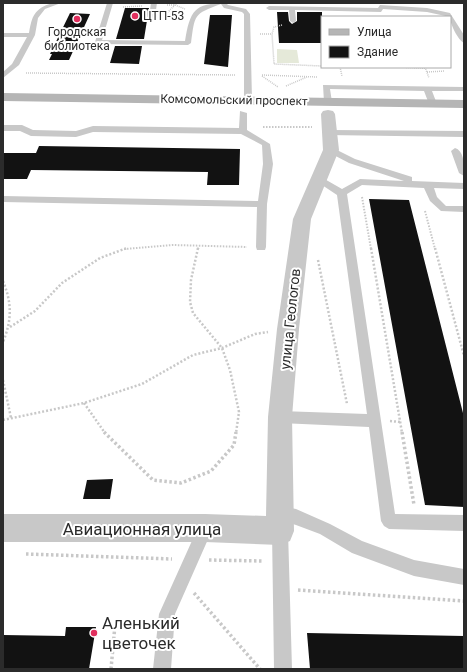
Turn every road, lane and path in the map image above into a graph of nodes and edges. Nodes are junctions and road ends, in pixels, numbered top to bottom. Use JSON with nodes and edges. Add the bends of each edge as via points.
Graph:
{"nodes":[{"id":1,"x":58,"y":3,"type":"edge"},
{"id":2,"x":110,"y":3,"type":"edge"},
{"id":3,"x":154,"y":3,"type":"edge"},
{"id":4,"x":219,"y":3,"type":"edge"},
{"id":5,"x":223,"y":3,"type":"edge"},
{"id":6,"x":44,"y":5,"type":"edge"},
{"id":7,"x":269,"y":8,"type":"dead end"},
{"id":8,"x":292,"y":8,"type":"junction"},
{"id":9,"x":381,"y":9,"type":"edge"},
{"id":10,"x":450,"y":16,"type":"edge"},
{"id":11,"x":152,"y":17,"type":"dead end"},
{"id":12,"x":451,"y":18,"type":"edge"},
{"id":13,"x":293,"y":21,"type":"joint"},
{"id":14,"x":3,"y":35,"type":"edge"},
{"id":15,"x":32,"y":35,"type":"junction"},
{"id":16,"x":464,"y":41,"type":"edge"},
{"id":17,"x":321,"y":66,"type":"edge"},
{"id":18,"x":425,"y":68,"type":"edge"},
{"id":19,"x":445,"y":71,"type":"dead end"},
{"id":20,"x":4,"y":74,"type":"edge"},
{"id":21,"x":261,"y":75,"type":"dead end"},
{"id":22,"x":309,"y":76,"type":"dead end"},
{"id":23,"x":427,"y":89,"type":"junction"},
{"id":24,"x":464,"y":89,"type":"edge"},
{"id":25,"x":3,"y":97,"type":"edge"},
{"id":26,"x":433,"y":104,"type":"junction"},
{"id":27,"x":464,"y":104,"type":"edge"},
{"id":28,"x":155,"y":105,"type":"junction"},
{"id":29,"x":246,"y":106,"type":"junction"},
{"id":30,"x":3,"y":109,"type":"edge"},
{"id":31,"x":464,"y":116,"type":"edge"},
{"id":32,"x":329,"y":124,"type":"junction"},
{"id":33,"x":3,"y":128,"type":"edge"},
{"id":34,"x":243,"y":131,"type":"junction"},
{"id":35,"x":464,"y":134,"type":"edge"},
{"id":36,"x":455,"y":151,"type":"dead end"},
{"id":37,"x":362,"y":165,"type":"junction"},
{"id":38,"x":464,"y":173,"type":"edge"},
{"id":39,"x":318,"y":179,"type":"junction"},
{"id":40,"x":360,"y":182,"type":"junction"},
{"id":41,"x":423,"y":185,"type":"junction"},
{"id":42,"x":464,"y":186,"type":"edge"},
{"id":43,"x":342,"y":193,"type":"junction"},
{"id":44,"x":3,"y":199,"type":"edge"},
{"id":45,"x":262,"y":204,"type":"junction"},
{"id":46,"x":464,"y":210,"type":"edge"},
{"id":47,"x":199,"y":246,"type":"junction"},
{"id":48,"x":261,"y":247,"type":"joint"},
{"id":49,"x":317,"y":257,"type":"dead end"},
{"id":50,"x":3,"y":281,"type":"edge"},
{"id":51,"x":10,"y":327,"type":"junction"},
{"id":52,"x":255,"y":334,"type":"dead end"},
{"id":53,"x":3,"y":342,"type":"edge"},
{"id":54,"x":222,"y":348,"type":"junction"},
{"id":55,"x":464,"y":356,"type":"edge"},
{"id":56,"x":3,"y":380,"type":"edge"},
{"id":57,"x":84,"y":403,"type":"junction"},
{"id":58,"x":280,"y":417,"type":"junction"},
{"id":59,"x":11,"y":418,"type":"junction"},
{"id":60,"x":3,"y":420,"type":"edge"},
{"id":61,"x":350,"y":420,"type":"junction"},
{"id":62,"x":374,"y":421,"type":"junction"},
{"id":63,"x":280,"y":522,"type":"junction"},
{"id":64,"x":417,"y":522,"type":"junction"},
{"id":65,"x":464,"y":523,"type":"edge"},
{"id":66,"x":3,"y":528,"type":"edge"},
{"id":67,"x":205,"y":528,"type":"junction"},
{"id":68,"x":19,"y":554,"type":"dead end"},
{"id":69,"x":190,"y":560,"type":"junction"},
{"id":70,"x":281,"y":561,"type":"junction"},
{"id":71,"x":464,"y":577,"type":"edge"},
{"id":72,"x":182,"y":579,"type":"junction"},
{"id":73,"x":297,"y":582,"type":"dead end"},
{"id":74,"x":296,"y":589,"type":"junction"},
{"id":75,"x":296,"y":597,"type":"dead end"},
{"id":76,"x":464,"y":601,"type":"edge"},
{"id":77,"x":150,"y":625,"type":"dead end"},
{"id":78,"x":111,"y":669,"type":"edge"},
{"id":79,"x":162,"y":669,"type":"edge"},
{"id":80,"x":260,"y":669,"type":"edge"},
{"id":81,"x":282,"y":669,"type":"edge"}],
"edges":[{"from":1,"to":6,"type":"lane"},
{"from":2,"to":4,"type":"lane","via":[[98,42],[188,43],[192,16],[198,10]]},
{"from":3,"to":11,"type":"lane"},
{"from":5,"to":29,"type":"lane","via":[[226,7],[244,10],[247,14]]},
{"from":6,"to":15,"type":"lane","via":[[35,18]]},
{"from":7,"to":8,"type":"lane"},
{"from":8,"to":9,"type":"lane"},
{"from":8,"to":13,"type":"lane"},
{"from":9,"to":10,"type":"lane","via":[[440,10]]},
{"from":12,"to":16,"type":"lane"},
{"from":13,"to":17,"type":"path","via":[[274,27],[274,64]]},
{"from":14,"to":15,"type":"lane"},
{"from":15,"to":20,"type":"lane","via":[[15,65]]},
{"from":18,"to":19,"type":"path","via":[[427,72]]},
{"from":21,"to":22,"type":"path","via":[[280,89]]},
{"from":23,"to":24,"type":"lane"},
{"from":23,"to":26,"type":"lane"},
{"from":23,"to":32,"type":"lane","via":[[326,88]]},
{"from":25,"to":28,"type":"main road","name":"Комсомольский проспект"},
{"from":26,"to":27,"type":"main road","name":"Комсомольский проспект"},
{"from":26,"to":32,"type":"main road","name":"Комсомольский проспект"},
{"from":28,"to":29,"type":"main road","name":"Комсомольский проспект"},
{"from":28,"to":30,"type":"main road","name":"Комсомольский проспект"},
{"from":29,"to":32,"type":"main road","name":"Комсомольский проспект"},
{"from":29,"to":34,"type":"lane"},
{"from":31,"to":32,"type":"main road","name":"Комсомольский проспект"},
{"from":32,"to":35,"type":"lane"},
{"from":32,"to":37,"type":"lane","via":[[339,155]]},
{"from":32,"to":39,"type":"street","name":"улица Геологов"},
{"from":33,"to":34,"type":"lane","via":[[22,128],[31,133],[76,134],[93,129]]},
{"from":34,"to":45,"type":"lane","via":[[266,144],[268,164]]},
{"from":36,"to":38,"type":"lane"},
{"from":37,"to":40,"type":"lane"},
{"from":37,"to":41,"type":"lane"},
{"from":39,"to":43,"type":"lane"},
{"from":39,"to":58,"type":"street","name":"улица Геологов","via":[[302,219]]},
{"from":40,"to":41,"type":"lane"},
{"from":40,"to":43,"type":"lane"},
{"from":40,"to":64,"type":"path"},
{"from":41,"to":42,"type":"lane"},
{"from":41,"to":46,"type":"lane","via":[[433,200],[444,209]]},
{"from":41,"to":55,"type":"path"},
{"from":43,"to":62,"type":"lane"},
{"from":44,"to":45,"type":"lane"},
{"from":45,"to":48,"type":"lane"},
{"from":47,"to":48,"type":"path"},
{"from":47,"to":51,"type":"path","via":[[128,248],[100,258],[62,283],[35,311]]},
{"from":47,"to":54,"type":"path","via":[[191,280],[190,302],[193,313],[204,329]]},
{"from":49,"to":61,"type":"path"},
{"from":50,"to":51,"type":"path","via":[[12,310]]},
{"from":51,"to":53,"type":"path"},
{"from":52,"to":54,"type":"path"},
{"from":54,"to":57,"type":"path","via":[[193,355],[142,384]]},
{"from":54,"to":57,"type":"path","via":[[230,370],[239,412],[234,445],[211,471],[181,483],[152,480],[101,429]]},
{"from":56,"to":59,"type":"path"},
{"from":57,"to":59,"type":"path"},
{"from":58,"to":61,"type":"lane"},
{"from":58,"to":63,"type":"street","name":"улица Геологов"},
{"from":59,"to":60,"type":"path"},
{"from":61,"to":62,"type":"lane"},
{"from":62,"to":64,"type":"lane","via":[[389,521]]},
{"from":63,"to":67,"type":"street","name":"Авиационная улица"},
{"from":63,"to":70,"type":"lane"},
{"from":63,"to":71,"type":"lane","via":[[296,517],[358,547],[414,568]]},
{"from":64,"to":65,"type":"lane"},
{"from":66,"to":67,"type":"street","name":"Авиационная улица"},
{"from":67,"to":69,"type":"lane"},
{"from":68,"to":69,"type":"path"},
{"from":69,"to":70,"type":"path"},
{"from":69,"to":72,"type":"lane"},
{"from":70,"to":81,"type":"lane"},
{"from":72,"to":79,"type":"lane","via":[[167,614]]},
{"from":72,"to":80,"type":"path"},
{"from":73,"to":74,"type":"path"},
{"from":74,"to":75,"type":"path"},
{"from":74,"to":76,"type":"path"},
{"from":77,"to":78,"type":"path","via":[[115,626]]}]}
